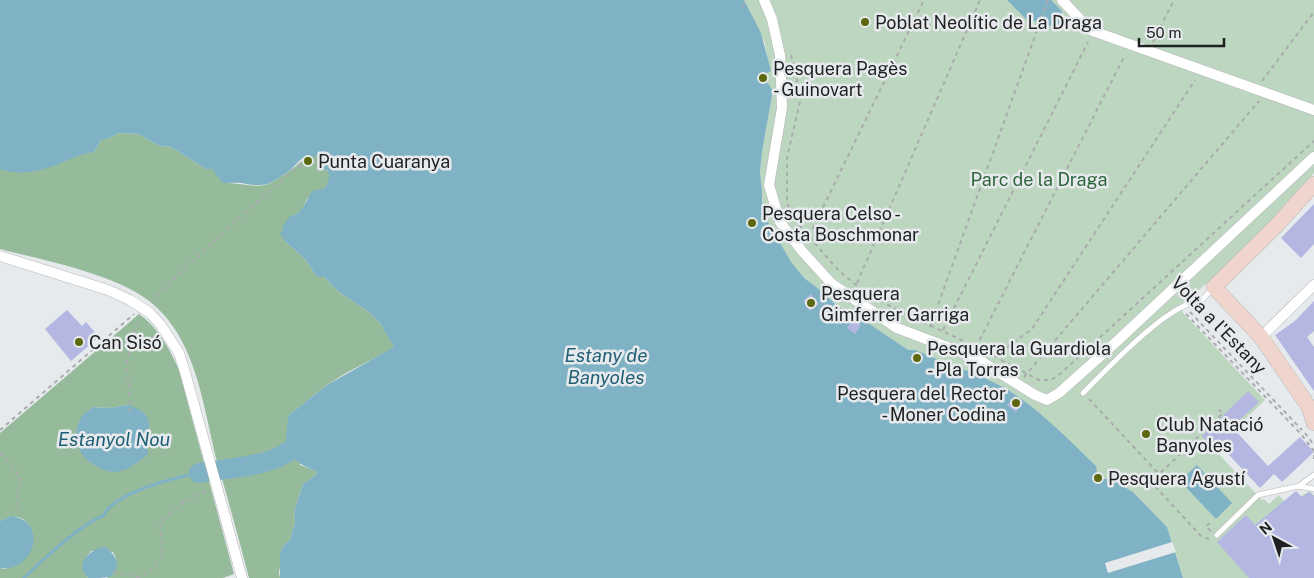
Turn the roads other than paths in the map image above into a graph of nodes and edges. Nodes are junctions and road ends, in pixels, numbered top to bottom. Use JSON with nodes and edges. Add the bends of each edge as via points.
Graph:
{"nodes":[{"id":1,"x":764,"y":0,"type":"edge"},
{"id":2,"x":1062,"y":0,"type":"edge"},
{"id":3,"x":1314,"y":110,"type":"edge"},
{"id":4,"x":1314,"y":157,"type":"edge"},
{"id":5,"x":1314,"y":184,"type":"edge"},
{"id":6,"x":0,"y":256,"type":"edge"},
{"id":7,"x":1314,"y":285,"type":"edge"},
{"id":8,"x":1214,"y":287,"type":"junction"},
{"id":9,"x":1261,"y":337,"type":"junction"},
{"id":10,"x":1083,"y":393,"type":"road end"},
{"id":11,"x":1311,"y":402,"type":"edge"},
{"id":12,"x":1314,"y":423,"type":"edge"},
{"id":13,"x":1314,"y":475,"type":"edge"},
{"id":14,"x":1299,"y":486,"type":"junction"},
{"id":15,"x":1314,"y":488,"type":"edge"},
{"id":16,"x":1217,"y":535,"type":"dead end"},
{"id":17,"x":242,"y":578,"type":"edge"}],
"edges":[{"from":1,"to":4,"type":"street","via":[[772,18],[780,55],[782,108],[769,185],[780,222],[832,284],[850,297],[897,328],[974,352],[984,364],[1047,400],[1059,393],[1170,292]]},
{"from":2,"to":3,"type":"street","via":[[1090,30]]},
{"from":5,"to":8,"type":"street","via":[[1278,225]]},
{"from":6,"to":17,"type":"street","via":[[108,290],[141,307],[160,324],[179,353]]},
{"from":7,"to":9,"type":"street"},
{"from":8,"to":9,"type":"street"},
{"from":8,"to":10,"type":"lane","via":[[1201,301],[1193,302],[1158,322]]},
{"from":9,"to":11,"type":"street"},
{"from":11,"to":12,"type":"street"},
{"from":13,"to":14,"type":"lane"},
{"from":14,"to":15,"type":"lane"},
{"from":14,"to":16,"type":"lane","via":[[1258,495]]}]}
